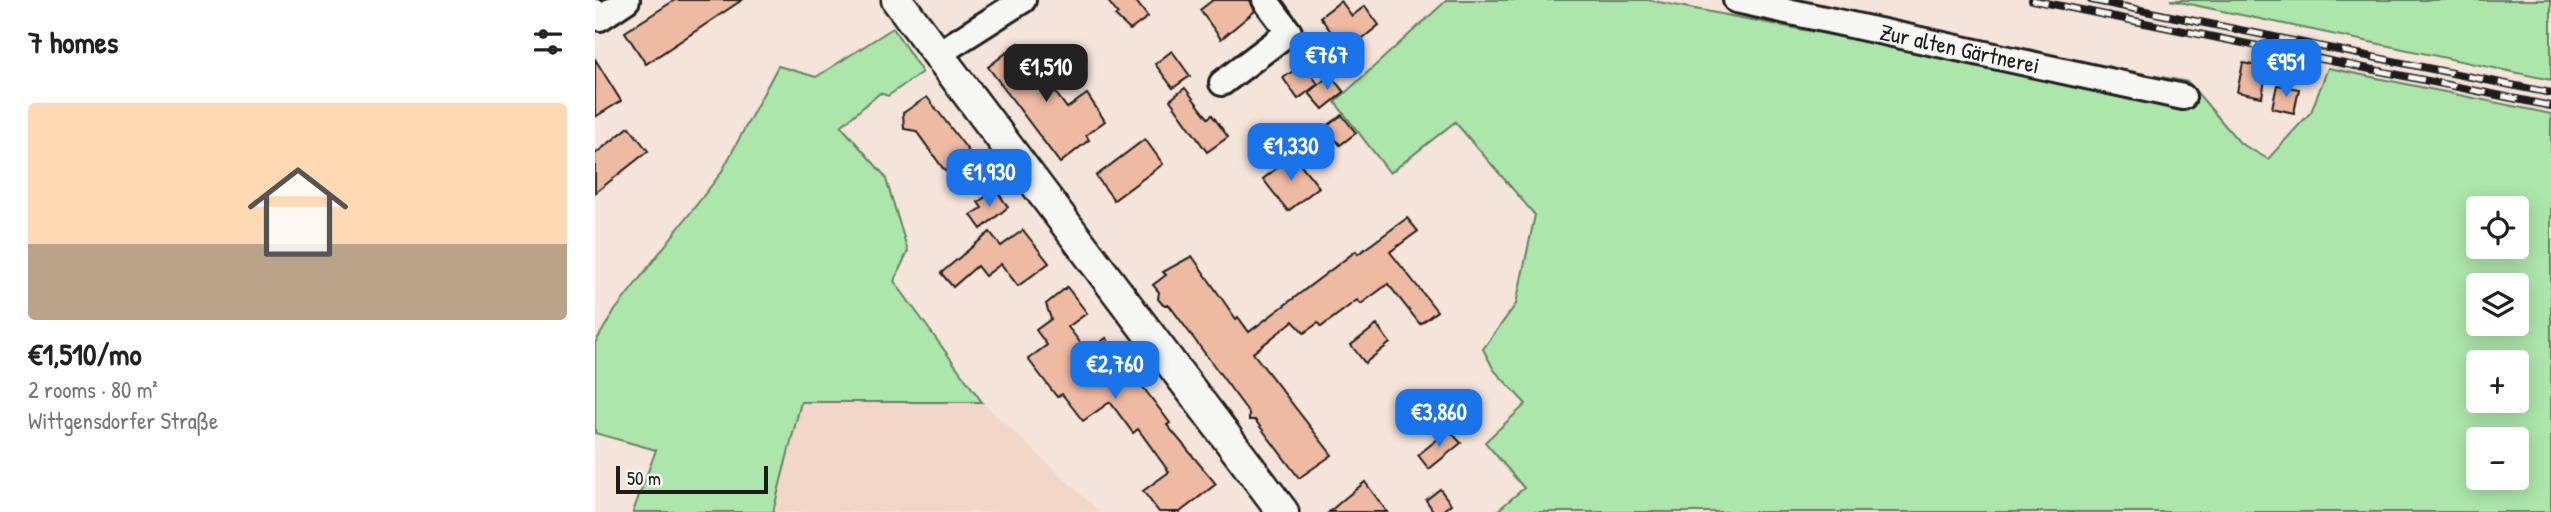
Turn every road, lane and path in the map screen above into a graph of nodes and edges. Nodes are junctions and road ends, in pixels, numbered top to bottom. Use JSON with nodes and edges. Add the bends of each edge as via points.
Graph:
{"nodes":[{"id":1,"x":627,"y":0,"type":"edge"},
{"id":2,"x":897,"y":0,"type":"edge"},
{"id":3,"x":1023,"y":0,"type":"edge"},
{"id":4,"x":1265,"y":0,"type":"edge"},
{"id":5,"x":1736,"y":0,"type":"edge"},
{"id":6,"x":595,"y":12,"type":"edge"},
{"id":7,"x":938,"y":54,"type":"junction"},
{"id":8,"x":1221,"y":83,"type":"dead end"},
{"id":9,"x":2183,"y":97,"type":"dead end"},
{"id":10,"x":1283,"y":512,"type":"edge"}],
"edges":[{"from":1,"to":6,"type":"street","via":[[600,18]]},
{"from":2,"to":7,"type":"street"},
{"from":3,"to":7,"type":"street"},
{"from":4,"to":8,"type":"street","via":[[1289,32]]},
{"from":5,"to":9,"type":"street","name":"Zur alten Gärtnerei"},
{"from":7,"to":10,"type":"street"}]}
